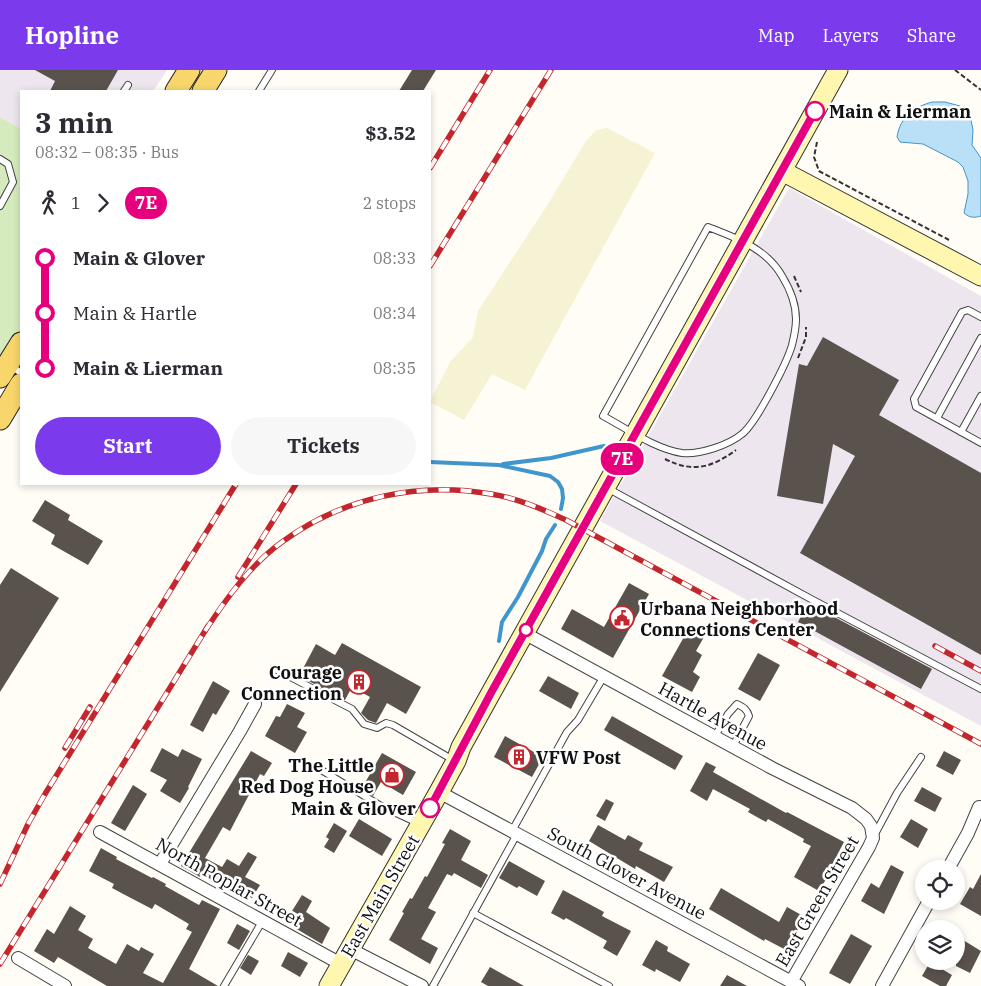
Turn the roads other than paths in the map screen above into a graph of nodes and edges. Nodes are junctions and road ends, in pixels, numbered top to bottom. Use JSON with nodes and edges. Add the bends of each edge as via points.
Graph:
{"nodes":[{"id":1,"x":189,"y":70,"type":"edge"},
{"id":2,"x":216,"y":70,"type":"edge"},
{"id":3,"x":272,"y":70,"type":"edge"},
{"id":4,"x":838,"y":70,"type":"edge"},
{"id":5,"x":177,"y":90,"type":"edge"},
{"id":6,"x":204,"y":90,"type":"edge"},
{"id":7,"x":260,"y":90,"type":"edge"},
{"id":8,"x":0,"y":160,"type":"edge"},
{"id":9,"x":782,"y":170,"type":"junction"},
{"id":10,"x":1,"y":203,"type":"edge"},
{"id":11,"x":743,"y":241,"type":"junction"},
{"id":12,"x":981,"y":276,"type":"edge"},
{"id":13,"x":981,"y":317,"type":"edge"},
{"id":14,"x":981,"y":338,"type":"edge"},
{"id":15,"x":20,"y":345,"type":"edge"},
{"id":16,"x":7,"y":368,"type":"edge"},
{"id":17,"x":20,"y":386,"type":"edge"},
{"id":18,"x":981,"y":396,"type":"edge"},
{"id":19,"x":937,"y":418,"type":"junction"},
{"id":20,"x":0,"y":419,"type":"edge"},
{"id":21,"x":960,"y":432,"type":"junction"},
{"id":22,"x":636,"y":434,"type":"junction"},
{"id":23,"x":981,"y":443,"type":"edge"},
{"id":24,"x":606,"y":488,"type":"junction"},
{"id":25,"x":524,"y":633,"type":"junction"},
{"id":26,"x":277,"y":670,"type":"dead end"},
{"id":27,"x":604,"y":676,"type":"junction"},
{"id":28,"x":981,"y":689,"type":"edge"},
{"id":29,"x":255,"y":704,"type":"dead end"},
{"id":30,"x":715,"y":736,"type":"junction"},
{"id":31,"x":733,"y":746,"type":"junction"},
{"id":32,"x":921,"y":757,"type":"dead end"},
{"id":33,"x":456,"y":761,"type":"junction"},
{"id":34,"x":323,"y":771,"type":"dead end"},
{"id":35,"x":439,"y":792,"type":"junction"},
{"id":36,"x":980,"y":807,"type":"dead end"},
{"id":37,"x":421,"y":824,"type":"junction"},
{"id":38,"x":100,"y":832,"type":"dead end"},
{"id":39,"x":515,"y":832,"type":"junction"},
{"id":40,"x":873,"y":838,"type":"junction"},
{"id":41,"x":953,"y":860,"type":"edge"},
{"id":42,"x":160,"y":864,"type":"junction"},
{"id":43,"x":924,"y":910,"type":"edge"},
{"id":44,"x":473,"y":913,"type":"junction"},
{"id":45,"x":263,"y":920,"type":"junction"},
{"id":46,"x":345,"y":956,"type":"junction"},
{"id":47,"x":18,"y":958,"type":"dead end"},
{"id":48,"x":797,"y":985,"type":"edge"},
{"id":49,"x":65,"y":986,"type":"edge"},
{"id":50,"x":224,"y":986,"type":"edge"},
{"id":51,"x":329,"y":986,"type":"edge"},
{"id":52,"x":422,"y":986,"type":"edge"},
{"id":53,"x":433,"y":986,"type":"edge"},
{"id":54,"x":609,"y":986,"type":"edge"},
{"id":55,"x":882,"y":986,"type":"edge"}],
"edges":[{"from":1,"to":5,"type":"main road"},
{"from":2,"to":6,"type":"main road"},
{"from":3,"to":7,"type":"lane"},
{"from":4,"to":9,"type":"main road","name":"East Main Street"},
{"from":8,"to":10,"type":"lane","via":[[8,164],[13,182]]},
{"from":9,"to":11,"type":"main road","name":"East Main Street"},
{"from":9,"to":12,"type":"main road"},
{"from":11,"to":22,"type":"main road","name":"East Main Street"},
{"from":11,"to":22,"type":"lane","via":[[708,228],[603,416]]},
{"from":11,"to":22,"type":"lane","via":[[768,258],[782,275],[796,318],[792,346],[754,421],[743,434],[728,443],[683,453]]},
{"from":13,"to":19,"type":"lane","via":[[968,310],[962,312],[914,399],[916,407]]},
{"from":14,"to":19,"type":"lane"},
{"from":15,"to":16,"type":"main road"},
{"from":17,"to":20,"type":"main road"},
{"from":18,"to":21,"type":"lane"},
{"from":19,"to":21,"type":"lane"},
{"from":21,"to":23,"type":"lane"},
{"from":22,"to":24,"type":"main road","name":"East Main Street"},
{"from":24,"to":25,"type":"main road","name":"East Main Street"},
{"from":24,"to":28,"type":"lane"},
{"from":25,"to":27,"type":"street","name":"Hartle Avenue"},
{"from":25,"to":33,"type":"main road","name":"East Main Street"},
{"from":26,"to":33,"type":"lane","via":[[352,709],[364,724],[377,728],[386,723],[393,725]]},
{"from":27,"to":30,"type":"street","name":"Hartle Avenue"},
{"from":27,"to":39,"type":"lane","via":[[578,720],[567,732]]},
{"from":29,"to":42,"type":"street"},
{"from":30,"to":31,"type":"street","name":"Hartle Avenue"},
{"from":30,"to":31,"type":"lane","via":[[737,704],[742,706],[749,716]]},
{"from":31,"to":40,"type":"street","name":"Hartle Avenue","via":[[852,808],[866,818]]},
{"from":32,"to":40,"type":"lane"},
{"from":33,"to":35,"type":"main road","name":"East Main Street"},
{"from":34,"to":37,"type":"lane","via":[[381,806]]},
{"from":35,"to":37,"type":"main road","name":"East Main Street"},
{"from":35,"to":39,"type":"street","name":"South Glover Avenue"},
{"from":36,"to":41,"type":"street"},
{"from":37,"to":46,"type":"main road","name":"East Main Street"},
{"from":38,"to":42,"type":"street","name":"North Poplar Street"},
{"from":39,"to":44,"type":"lane"},
{"from":39,"to":48,"type":"street","name":"South Glover Avenue"},
{"from":40,"to":48,"type":"street","name":"East Green Street"},
{"from":42,"to":45,"type":"street","name":"North Poplar Street"},
{"from":43,"to":55,"type":"street"},
{"from":44,"to":53,"type":"lane"},
{"from":44,"to":54,"type":"lane"},
{"from":45,"to":46,"type":"street","name":"North Poplar Street"},
{"from":45,"to":50,"type":"lane"},
{"from":46,"to":51,"type":"main road","name":"East Main Street"},
{"from":46,"to":52,"type":"street","name":"North Poplar Street"},
{"from":47,"to":49,"type":"street"}]}
